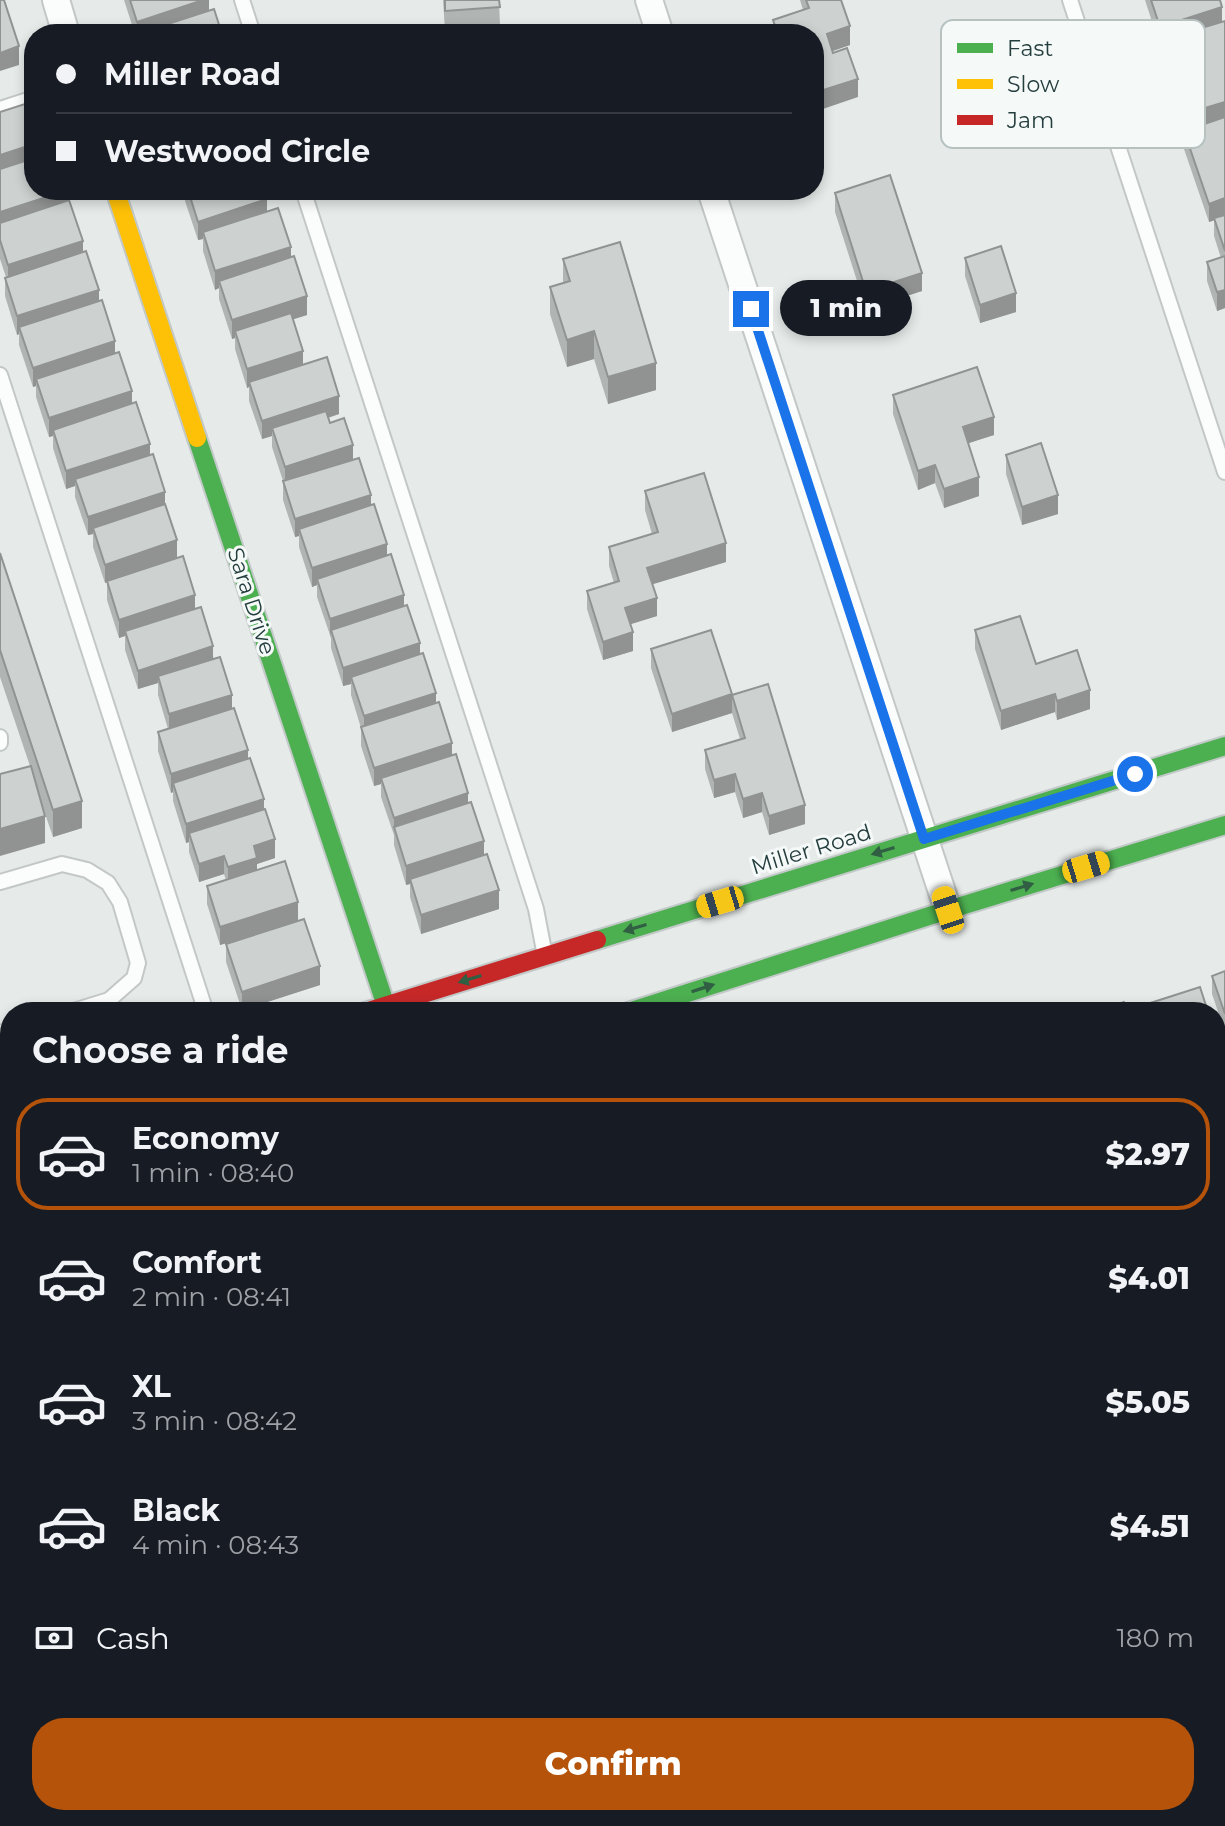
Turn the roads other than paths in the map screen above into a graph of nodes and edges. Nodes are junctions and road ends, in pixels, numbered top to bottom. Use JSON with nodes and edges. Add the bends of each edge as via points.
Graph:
{"nodes":[{"id":1,"x":56,"y":0,"type":"edge"},
{"id":2,"x":242,"y":0,"type":"edge"},
{"id":3,"x":649,"y":0,"type":"edge"},
{"id":4,"x":1070,"y":0,"type":"edge"},
{"id":5,"x":1077,"y":20,"type":"edge"},
{"id":6,"x":63,"y":24,"type":"edge"},
{"id":7,"x":250,"y":24,"type":"edge"},
{"id":8,"x":657,"y":24,"type":"edge"},
{"id":9,"x":24,"y":101,"type":"edge"},
{"id":10,"x":0,"y":109,"type":"edge"},
{"id":11,"x":1119,"y":148,"type":"edge"},
{"id":12,"x":118,"y":200,"type":"edge"},
{"id":13,"x":306,"y":200,"type":"edge"},
{"id":14,"x":714,"y":200,"type":"edge"},
{"id":15,"x":0,"y":375,"type":"edge"},
{"id":16,"x":1225,"y":472,"type":"edge"},
{"id":17,"x":0,"y":737,"type":"edge"},
{"id":18,"x":0,"y":743,"type":"edge"},
{"id":19,"x":1225,"y":746,"type":"edge"},
{"id":20,"x":1225,"y":825,"type":"edge"},
{"id":21,"x":924,"y":839,"type":"junction"},
{"id":22,"x":0,"y":882,"type":"edge"},
{"id":23,"x":948,"y":910,"type":"junction"},
{"id":24,"x":545,"y":956,"type":"junction"},
{"id":25,"x":102,"y":1002,"type":"edge"},
{"id":26,"x":203,"y":1002,"type":"edge"},
{"id":27,"x":385,"y":1002,"type":"edge"},
{"id":28,"x":405,"y":1002,"type":"edge"},
{"id":29,"x":659,"y":1002,"type":"edge"}],
"edges":[{"from":1,"to":6,"type":"street"},
{"from":2,"to":7,"type":"lane"},
{"from":3,"to":8,"type":"street"},
{"from":4,"to":5,"type":"lane"},
{"from":9,"to":10,"type":"lane"},
{"from":11,"to":16,"type":"lane"},
{"from":12,"to":27,"type":"main road","name":"Sara Drive"},
{"from":13,"to":24,"type":"lane","via":[[536,909]]},
{"from":14,"to":21,"type":"street"},
{"from":15,"to":26,"type":"lane"},
{"from":17,"to":18,"type":"lane"},
{"from":19,"to":21,"type":"main road","name":"Miller Road"},
{"from":23,"to":20,"type":"main road","one_way":true},
{"from":21,"to":23,"type":"street"},
{"from":21,"to":24,"type":"main road","name":"Miller Road","one_way":true},
{"from":22,"to":25,"type":"lane","via":[[62,864],[108,883],[120,902],[138,963],[134,978]]},
{"from":29,"to":23,"type":"main road","one_way":true},
{"from":24,"to":28,"type":"main road","name":"Miller Road","one_way":true}]}
